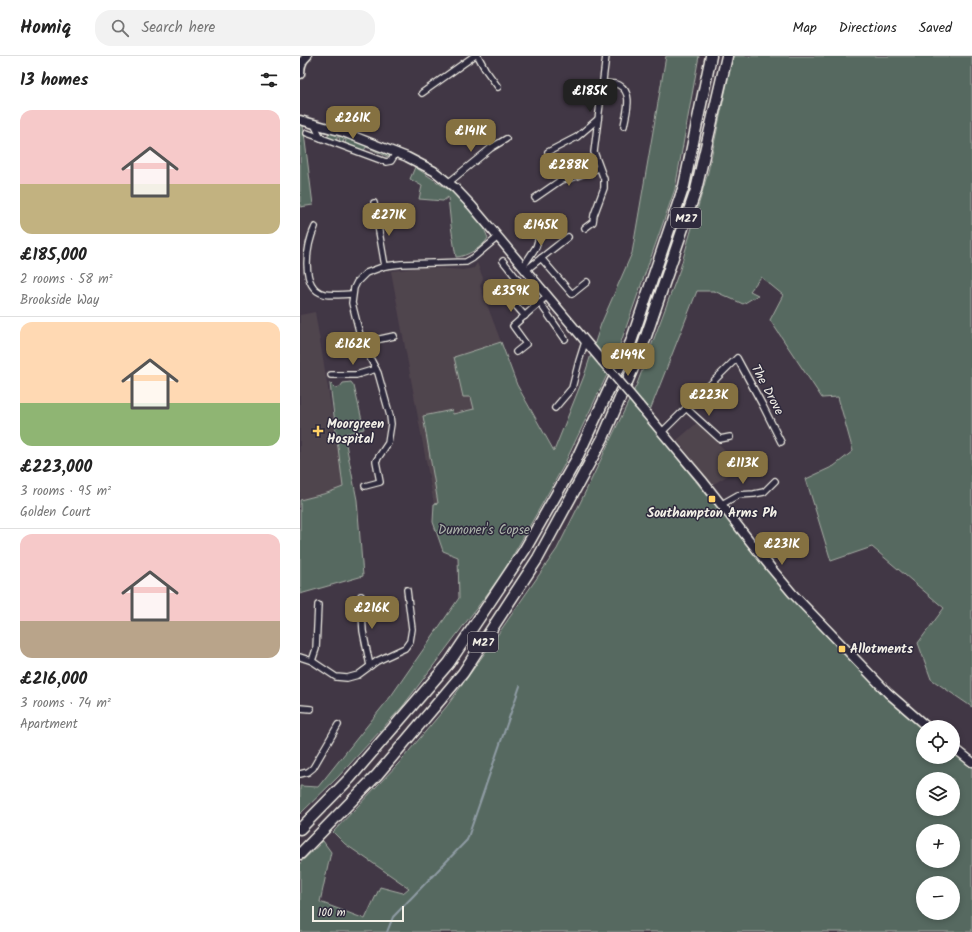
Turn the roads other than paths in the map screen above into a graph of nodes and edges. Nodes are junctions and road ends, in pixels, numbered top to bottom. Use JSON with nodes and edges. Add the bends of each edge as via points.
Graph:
{"nodes":[{"id":1,"x":307,"y":56,"type":"edge"},
{"id":2,"x":474,"y":56,"type":"edge"},
{"id":3,"x":478,"y":56,"type":"edge"},
{"id":4,"x":606,"y":56,"type":"edge"},
{"id":5,"x":711,"y":56,"type":"edge"},
{"id":6,"x":727,"y":56,"type":"edge"},
{"id":7,"x":300,"y":74,"type":"edge"},
{"id":8,"x":603,"y":83,"type":"junction"},
{"id":9,"x":498,"y":86,"type":"dead end"},
{"id":10,"x":422,"y":93,"type":"dead end"},
{"id":11,"x":598,"y":119,"type":"junction"},
{"id":12,"x":300,"y":120,"type":"edge"},
{"id":13,"x":314,"y":124,"type":"junction"},
{"id":14,"x":624,"y":126,"type":"dead end"},
{"id":15,"x":307,"y":133,"type":"dead end"},
{"id":16,"x":321,"y":138,"type":"junction"},
{"id":17,"x":506,"y":138,"type":"dead end"},
{"id":18,"x":548,"y":152,"type":"dead end"},
{"id":19,"x":396,"y":153,"type":"junction"},
{"id":20,"x":599,"y":168,"type":"junction"},
{"id":21,"x":448,"y":183,"type":"junction"},
{"id":22,"x":535,"y":198,"type":"dead end"},
{"id":23,"x":374,"y":203,"type":"dead end"},
{"id":24,"x":386,"y":210,"type":"dead end"},
{"id":25,"x":375,"y":211,"type":"junction"},
{"id":26,"x":533,"y":219,"type":"dead end"},
{"id":27,"x":556,"y":219,"type":"dead end"},
{"id":28,"x":315,"y":227,"type":"dead end"},
{"id":29,"x":585,"y":228,"type":"dead end"},
{"id":30,"x":541,"y":231,"type":"junction"},
{"id":31,"x":498,"y":237,"type":"junction"},
{"id":32,"x":568,"y":238,"type":"dead end"},
{"id":33,"x":541,"y":258,"type":"junction"},
{"id":34,"x":503,"y":261,"type":"dead end"},
{"id":35,"x":386,"y":266,"type":"junction"},
{"id":36,"x":524,"y":269,"type":"junction"},
{"id":37,"x":587,"y":282,"type":"dead end"},
{"id":38,"x":352,"y":294,"type":"junction"},
{"id":39,"x":548,"y":296,"type":"junction"},
{"id":40,"x":510,"y":299,"type":"dead end"},
{"id":41,"x":539,"y":304,"type":"junction"},
{"id":42,"x":525,"y":316,"type":"junction"},
{"id":43,"x":394,"y":336,"type":"dead end"},
{"id":44,"x":565,"y":339,"type":"dead end"},
{"id":45,"x":585,"y":342,"type":"junction"},
{"id":46,"x":362,"y":344,"type":"junction"},
{"id":47,"x":516,"y":352,"type":"dead end"},
{"id":48,"x":376,"y":368,"type":"junction"},
{"id":49,"x":570,"y":368,"type":"dead end"},
{"id":50,"x":578,"y":369,"type":"junction"},
{"id":51,"x":331,"y":375,"type":"dead end"},
{"id":52,"x":555,"y":408,"type":"dead end"},
{"id":53,"x":686,"y":408,"type":"junction"},
{"id":54,"x":662,"y":432,"type":"junction"},
{"id":55,"x":730,"y":437,"type":"dead end"},
{"id":56,"x":781,"y":442,"type":"dead end"},
{"id":57,"x":775,"y":481,"type":"dead end"},
{"id":58,"x":365,"y":486,"type":"dead end"},
{"id":59,"x":722,"y":504,"type":"junction"},
{"id":60,"x":407,"y":590,"type":"dead end"},
{"id":61,"x":361,"y":596,"type":"dead end"},
{"id":62,"x":318,"y":605,"type":"dead end"},
{"id":63,"x":300,"y":657,"type":"edge"},
{"id":64,"x":312,"y":661,"type":"junction"},
{"id":65,"x":370,"y":666,"type":"junction"},
{"id":66,"x":300,"y":708,"type":"edge"},
{"id":67,"x":311,"y":709,"type":"dead end"},
{"id":68,"x":919,"y":720,"type":"edge"},
{"id":69,"x":338,"y":725,"type":"dead end"},
{"id":70,"x":960,"y":753,"type":"edge"},
{"id":71,"x":972,"y":762,"type":"edge"},
{"id":72,"x":300,"y":774,"type":"edge"},
{"id":73,"x":300,"y":829,"type":"edge"},
{"id":74,"x":300,"y":854,"type":"edge"}],
"edges":[{"from":1,"to":7,"type":"street","via":[[300,68]]},
{"from":2,"to":10,"type":"street"},
{"from":3,"to":9,"type":"street"},
{"from":4,"to":8,"type":"street"},
{"from":5,"to":73,"type":"highway","number":"M27","via":[[684,186],[631,342],[576,460],[524,551],[449,663],[350,778]]},
{"from":6,"to":74,"type":"highway","number":"M27","via":[[696,190],[643,346],[603,438],[538,558],[463,673],[377,775]]},
{"from":8,"to":11,"type":"street"},
{"from":8,"to":14,"type":"street","via":[[618,85],[627,92],[629,100]]},
{"from":11,"to":18,"type":"street","via":[[577,137]]},
{"from":11,"to":20,"type":"street","via":[[594,152]]},
{"from":12,"to":13,"type":"street"},
{"from":13,"to":16,"type":"street"},
{"from":13,"to":19,"type":"street","via":[[343,132]]},
{"from":15,"to":16,"type":"street"},
{"from":16,"to":19,"type":"street","via":[[386,162],[391,161]]},
{"from":17,"to":21,"type":"street"},
{"from":19,"to":21,"type":"street","via":[[434,172]]},
{"from":20,"to":22,"type":"street","via":[[561,180]]},
{"from":20,"to":29,"type":"street","via":[[604,179],[604,188],[593,222]]},
{"from":21,"to":31,"type":"street"},
{"from":23,"to":25,"type":"street"},
{"from":24,"to":25,"type":"street"},
{"from":25,"to":35,"type":"street"},
{"from":26,"to":30,"type":"street"},
{"from":27,"to":30,"type":"street"},
{"from":28,"to":38,"type":"street","via":[[307,246],[306,264],[312,287],[325,294]]},
{"from":30,"to":36,"type":"street"},
{"from":31,"to":35,"type":"street","via":[[466,262]]},
{"from":31,"to":36,"type":"street"},
{"from":32,"to":33,"type":"street"},
{"from":33,"to":36,"type":"street"},
{"from":33,"to":37,"type":"street","via":[[572,294]]},
{"from":34,"to":41,"type":"street"},
{"from":35,"to":38,"type":"street","via":[[363,275]]},
{"from":36,"to":39,"type":"street"},
{"from":38,"to":46,"type":"street"},
{"from":39,"to":41,"type":"street"},
{"from":39,"to":45,"type":"street"},
{"from":40,"to":42,"type":"street"},
{"from":41,"to":42,"type":"street"},
{"from":41,"to":44,"type":"street"},
{"from":42,"to":47,"type":"street","via":[[513,326],[526,344]]},
{"from":43,"to":46,"type":"street"},
{"from":45,"to":50,"type":"street"},
{"from":45,"to":54,"type":"street","bridge":true},
{"from":46,"to":48,"type":"street"},
{"from":48,"to":51,"type":"street","via":[[356,375]]},
{"from":48,"to":58,"type":"street","via":[[388,405],[391,424],[388,443],[376,461],[380,482]]},
{"from":49,"to":50,"type":"street"},
{"from":50,"to":52,"type":"street","via":[[572,388]]},
{"from":53,"to":54,"type":"street","name":"The Drove"},
{"from":53,"to":55,"type":"street","via":[[720,439]]},
{"from":53,"to":56,"type":"street","name":"The Drove","via":[[737,358]]},
{"from":54,"to":59,"type":"street"},
{"from":57,"to":59,"type":"street","via":[[764,492],[738,495]]},
{"from":59,"to":68,"type":"street","via":[[792,593],[888,693]]},
{"from":60,"to":65,"type":"street","via":[[412,629],[410,641],[405,648]]},
{"from":61,"to":65,"type":"street","via":[[363,631]]},
{"from":62,"to":64,"type":"street","via":[[316,649]]},
{"from":63,"to":64,"type":"street"},
{"from":64,"to":65,"type":"street","via":[[336,677],[347,678],[358,675]]},
{"from":66,"to":67,"type":"street"},
{"from":69,"to":72,"type":"street","via":[[313,768]]},
{"from":70,"to":71,"type":"street"}]}
